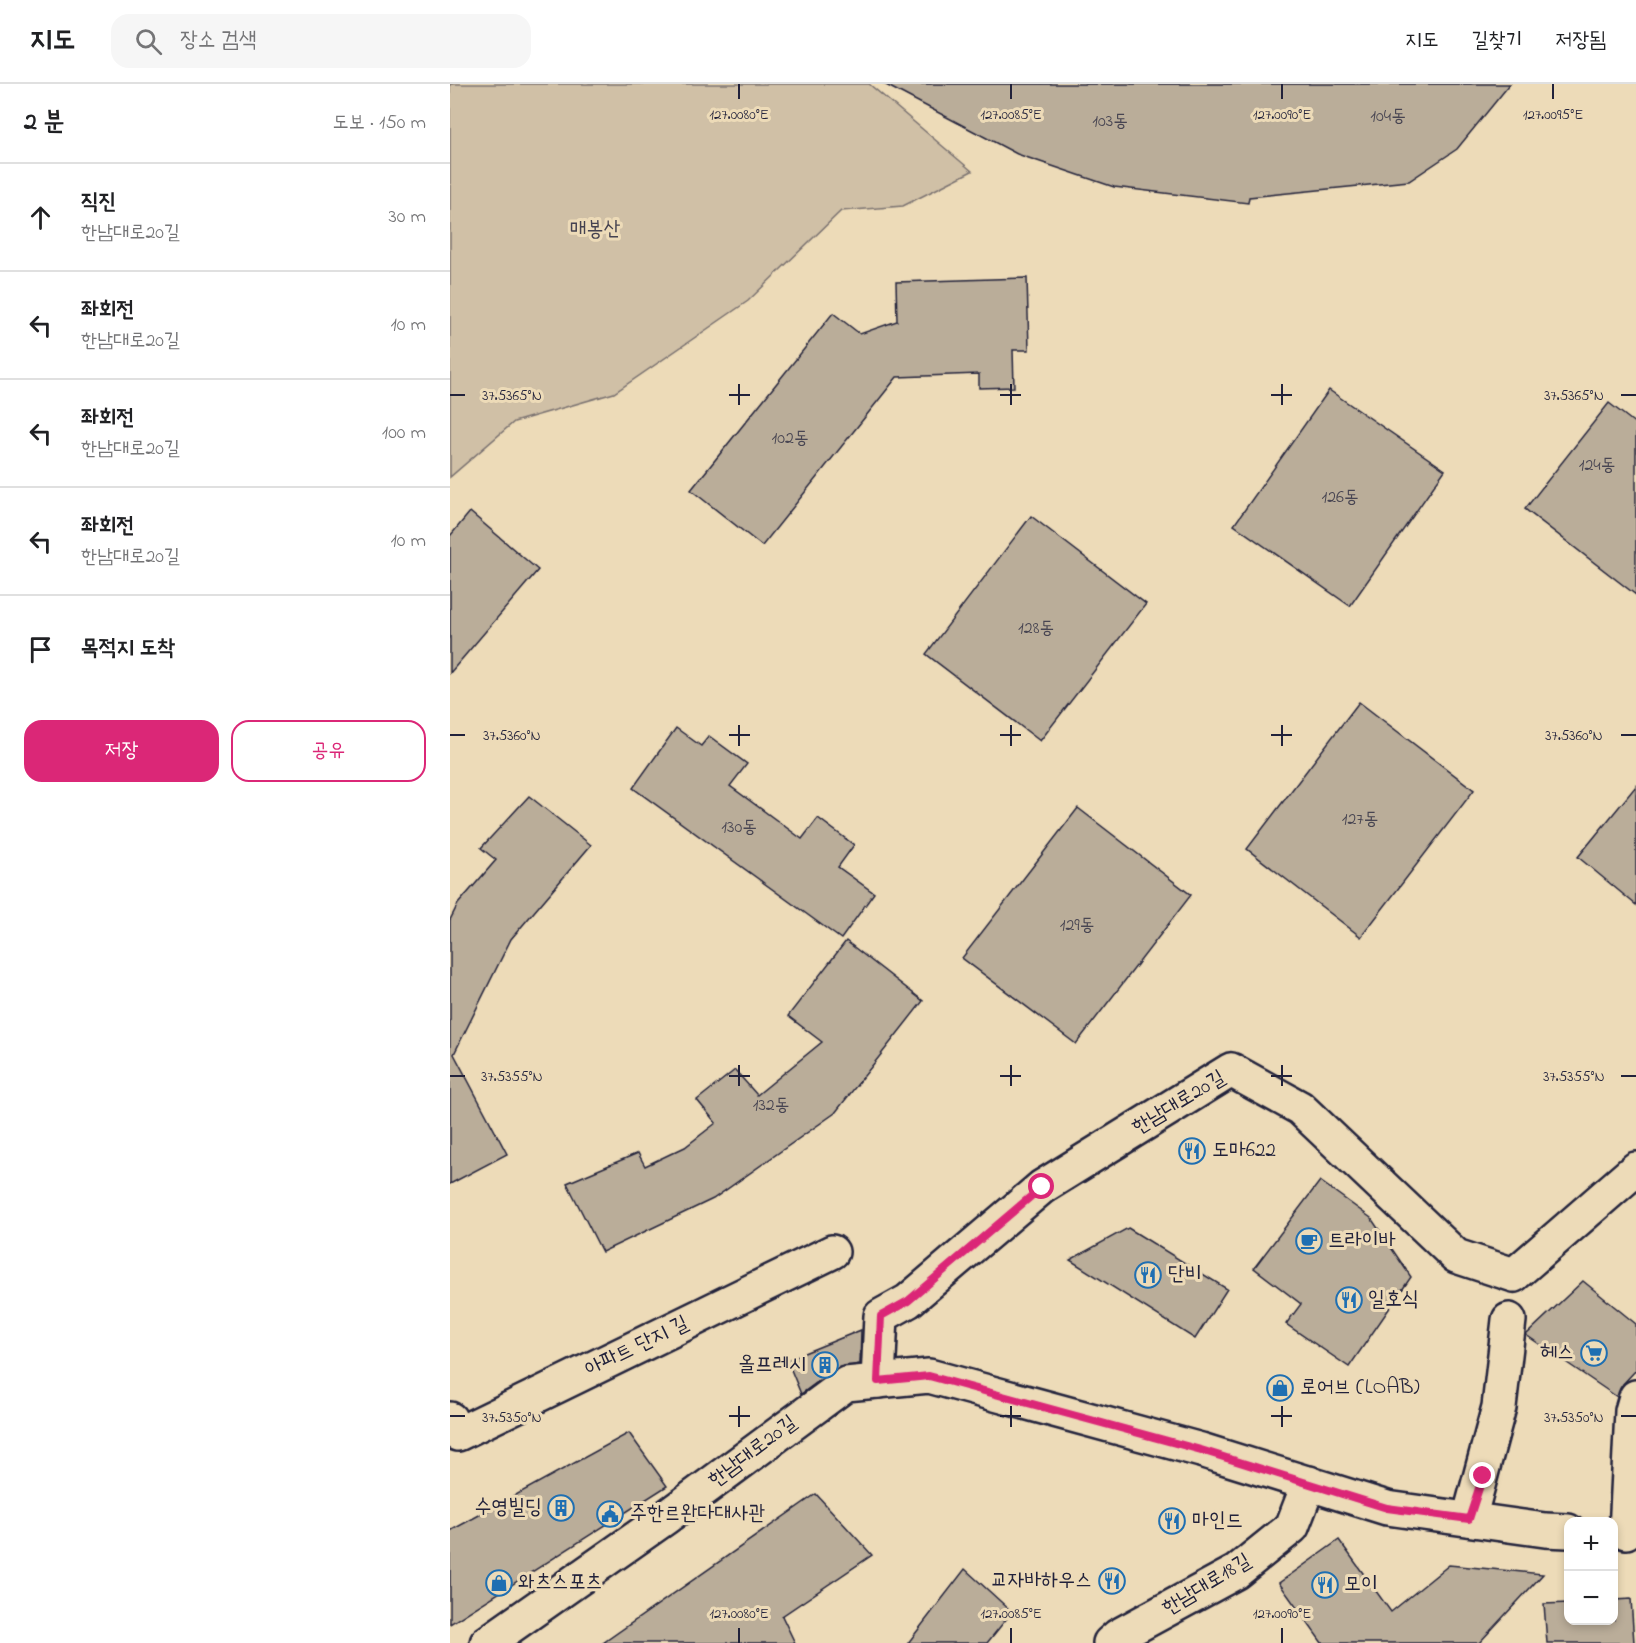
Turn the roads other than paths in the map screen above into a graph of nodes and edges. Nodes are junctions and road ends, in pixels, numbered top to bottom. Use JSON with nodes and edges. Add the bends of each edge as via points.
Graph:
{"nodes":[{"id":1,"x":1636,"y":1169,"type":"edge"},
{"id":2,"x":832,"y":1252,"type":"dead end"},
{"id":3,"x":1509,"y":1320,"type":"dead end"},
{"id":4,"x":878,"y":1381,"type":"junction"},
{"id":5,"x":1636,"y":1397,"type":"edge"},
{"id":6,"x":450,"y":1419,"type":"edge"},
{"id":7,"x":1309,"y":1483,"type":"junction"},
{"id":8,"x":1469,"y":1519,"type":"junction"},
{"id":9,"x":1564,"y":1531,"type":"edge"},
{"id":10,"x":1625,"y":1532,"type":"edge"},
{"id":11,"x":487,"y":1643,"type":"edge"},
{"id":12,"x":1110,"y":1643,"type":"edge"}],
"edges":[{"from":1,"to":4,"type":"street","name":"한남대로20길","via":[[1514,1275],[1456,1256],[1300,1108],[1231,1070],[1042,1187],[908,1301],[881,1316]]},
{"from":2,"to":6,"type":"street","name":"아파트 단지 길","via":[[458,1434]]},
{"from":3,"to":8,"type":"street","via":[[1499,1407]]},
{"from":4,"to":7,"type":"street","name":"한남대로20길","via":[[929,1376]]},
{"from":4,"to":11,"type":"street","name":"한남대로20길","via":[[846,1384]]},
{"from":5,"to":10,"type":"street"},
{"from":7,"to":8,"type":"street","name":"한남대로20길","via":[[1387,1508]]},
{"from":7,"to":12,"type":"street","name":"한남대로18길","via":[[1292,1527],[1244,1566]]},
{"from":8,"to":9,"type":"street","name":"한남대로20길"}]}
